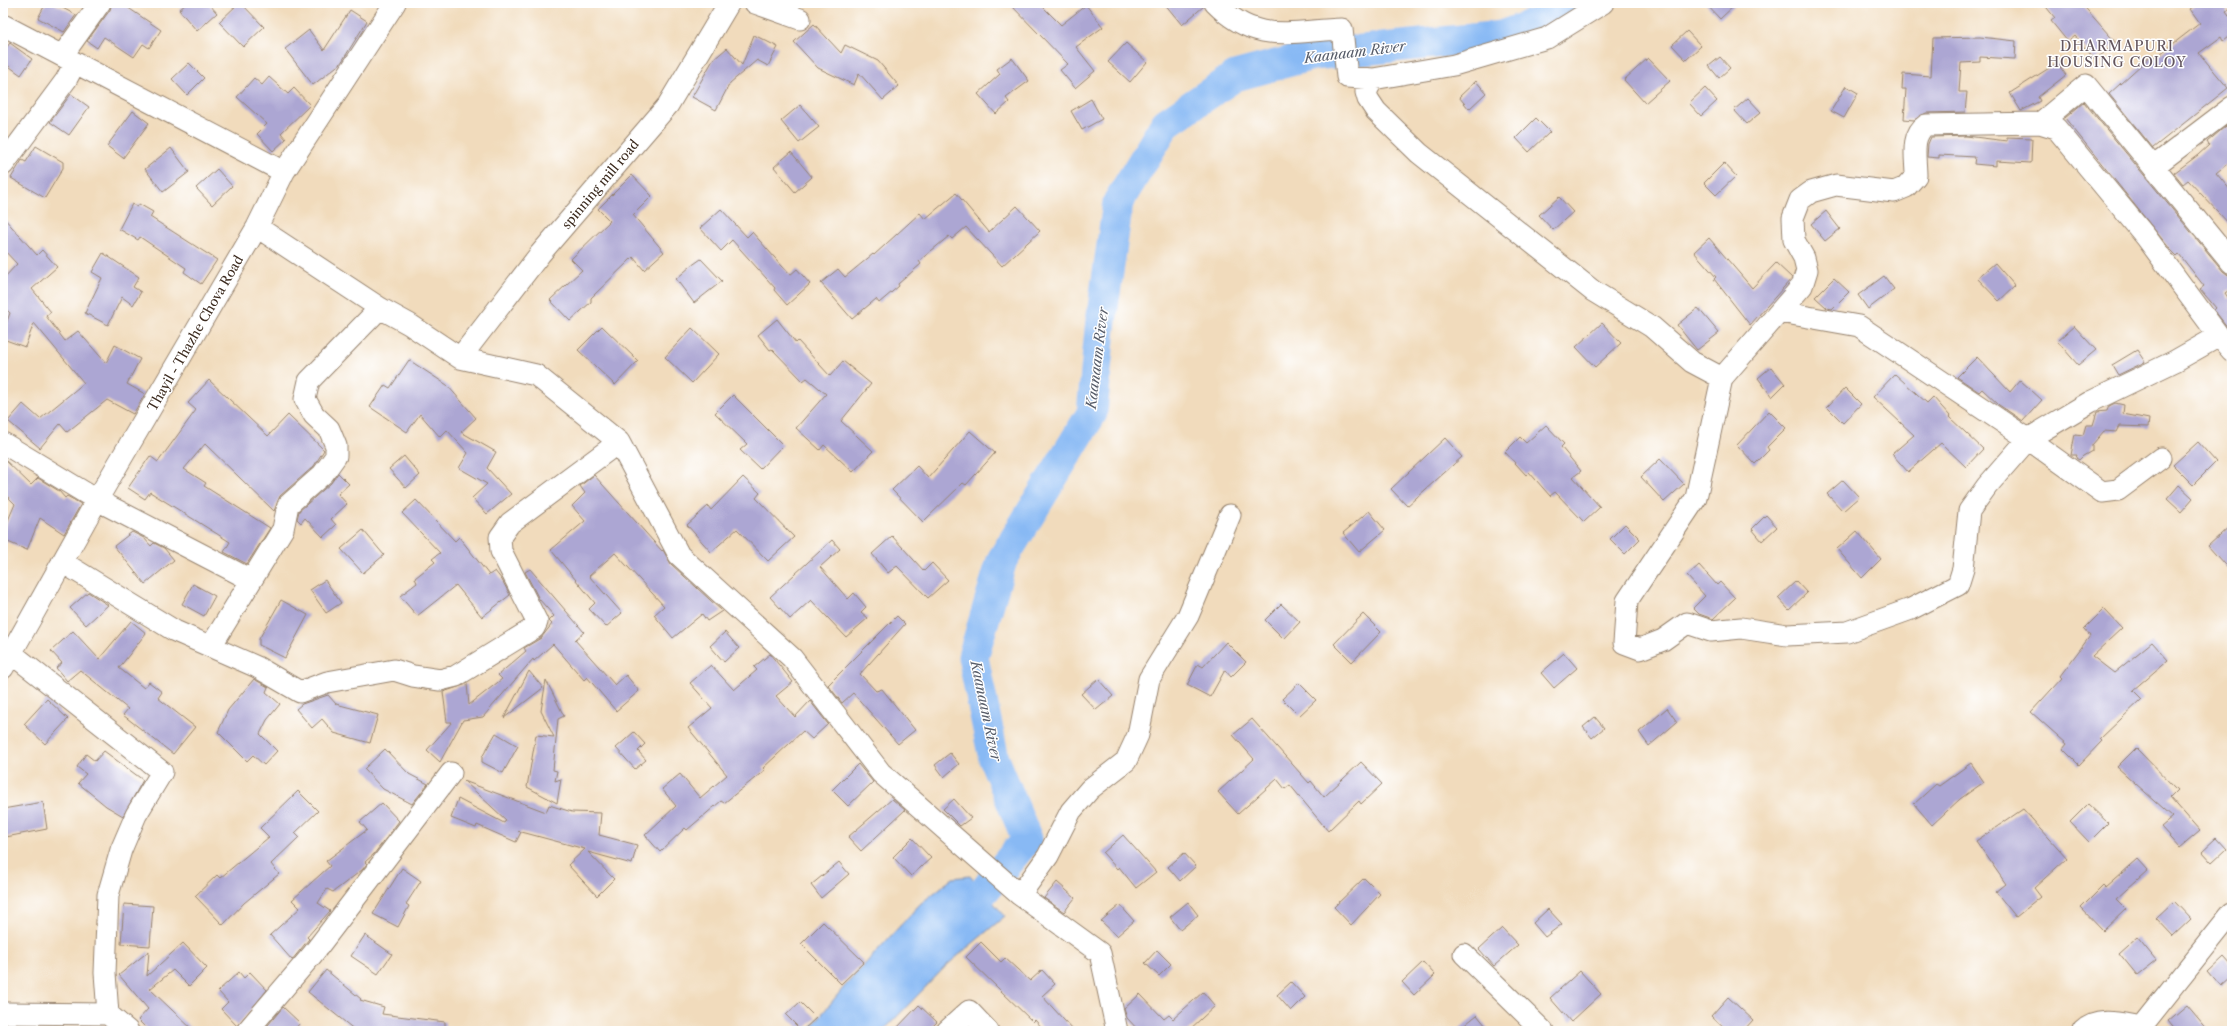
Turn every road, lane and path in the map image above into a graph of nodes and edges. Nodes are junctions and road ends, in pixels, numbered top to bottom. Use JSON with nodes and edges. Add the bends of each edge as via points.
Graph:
{"nodes":[{"id":1,"x":100,"y":3,"type":"edge"},
{"id":2,"x":395,"y":3,"type":"edge"},
{"id":3,"x":729,"y":3,"type":"edge"},
{"id":4,"x":755,"y":3,"type":"edge"},
{"id":5,"x":1215,"y":3,"type":"edge"},
{"id":6,"x":1603,"y":3,"type":"edge"},
{"id":7,"x":800,"y":19,"type":"dead end"},
{"id":8,"x":3,"y":25,"type":"edge"},
{"id":9,"x":68,"y":60,"type":"junction"},
{"id":10,"x":1373,"y":79,"type":"junction"},
{"id":11,"x":2232,"y":107,"type":"edge"},
{"id":12,"x":2040,"y":122,"type":"junction"},
{"id":13,"x":3,"y":165,"type":"edge"},
{"id":14,"x":2153,"y":167,"type":"junction"},
{"id":15,"x":284,"y":172,"type":"junction"},
{"id":16,"x":256,"y":227,"type":"junction"},
{"id":17,"x":2232,"y":263,"type":"edge"},
{"id":18,"x":380,"y":308,"type":"junction"},
{"id":19,"x":1780,"y":312,"type":"junction"},
{"id":20,"x":2225,"y":344,"type":"edge"},
{"id":21,"x":460,"y":358,"type":"junction"},
{"id":22,"x":1722,"y":378,"type":"junction"},
{"id":23,"x":2028,"y":439,"type":"junction"},
{"id":24,"x":619,"y":442,"type":"junction"},
{"id":25,"x":3,"y":443,"type":"edge"},
{"id":26,"x":2161,"y":458,"type":"dead end"},
{"id":27,"x":97,"y":500,"type":"junction"},
{"id":28,"x":1230,"y":515,"type":"dead end"},
{"id":29,"x":62,"y":562,"type":"junction"},
{"id":30,"x":250,"y":580,"type":"junction"},
{"id":31,"x":210,"y":646,"type":"junction"},
{"id":32,"x":7,"y":660,"type":"edge"},
{"id":33,"x":451,"y":773,"type":"dead end"},
{"id":34,"x":1020,"y":895,"type":"junction"},
{"id":35,"x":2232,"y":913,"type":"edge"},
{"id":36,"x":1464,"y":954,"type":"dead end"},
{"id":37,"x":3,"y":1013,"type":"edge"},
{"id":38,"x":108,"y":1014,"type":"junction"},
{"id":39,"x":2144,"y":1029,"type":"edge"},
{"id":40,"x":128,"y":1031,"type":"edge"},
{"id":41,"x":247,"y":1031,"type":"edge"},
{"id":42,"x":947,"y":1031,"type":"edge"},
{"id":43,"x":988,"y":1031,"type":"edge"},
{"id":44,"x":1117,"y":1031,"type":"edge"},
{"id":45,"x":1543,"y":1031,"type":"edge"},
{"id":46,"x":2083,"y":1031,"type":"edge"}],
"edges":[{"from":1,"to":9,"type":"street"},
{"from":2,"to":15,"type":"street","name":"Thayil - Thazhe Chova Road"},
{"from":3,"to":21,"type":"street","name":"spinning mill road","via":[[668,105],[540,254]]},
{"from":4,"to":7,"type":"street"},
{"from":5,"to":10,"type":"street","via":[[1238,22],[1257,31],[1283,33],[1342,29],[1346,77]]},
{"from":6,"to":10,"type":"street","via":[[1547,38],[1454,65]]},
{"from":8,"to":9,"type":"street"},
{"from":9,"to":13,"type":"street","via":[[66,80]]},
{"from":9,"to":15,"type":"street"},
{"from":10,"to":22,"type":"street","via":[[1366,92],[1368,99],[1376,111],[1419,153],[1593,291],[1652,327],[1692,362]]},
{"from":11,"to":14,"type":"street"},
{"from":12,"to":14,"type":"street","via":[[2086,85]]},
{"from":12,"to":19,"type":"street","via":[[1926,125],[1919,130],[1915,142],[1916,176],[1906,187],[1894,192],[1836,185],[1811,192],[1800,200],[1793,218],[1794,240],[1804,258],[1807,270],[1802,286]]},
{"from":12,"to":20,"type":"street","via":[[2056,128],[2146,237]]},
{"from":14,"to":17,"type":"street"},
{"from":15,"to":16,"type":"street","name":"Thayil - Thazhe Chova Road"},
{"from":16,"to":18,"type":"street"},
{"from":16,"to":27,"type":"street","name":"Thayil - Thazhe Chova Road"},
{"from":18,"to":21,"type":"street"},
{"from":18,"to":30,"type":"street","via":[[309,381],[305,399],[314,415],[329,429],[336,446],[336,456],[323,474],[288,505],[283,529]]},
{"from":19,"to":22,"type":"street"},
{"from":19,"to":23,"type":"street","via":[[1859,326]]},
{"from":20,"to":23,"type":"street","via":[[2175,361],[2090,402]]},
{"from":21,"to":24,"type":"street","via":[[536,375]]},
{"from":22,"to":23,"type":"street","via":[[1696,498],[1627,601],[1624,643],[1640,649],[1663,640],[1687,623],[1711,631],[1741,628],[1788,635],[1847,632],[1911,609],[1958,585],[1964,569],[1969,510]]},
{"from":23,"to":26,"type":"street","via":[[2102,492],[2118,490]]},
{"from":24,"to":31,"type":"street","via":[[510,523],[500,537],[501,551],[537,622],[534,628],[456,676],[440,680],[394,670],[327,682],[300,692],[257,667]]},
{"from":24,"to":34,"type":"street","via":[[679,555],[792,658],[881,773]]},
{"from":25,"to":27,"type":"street"},
{"from":27,"to":29,"type":"street","name":"Thayil - Thazhe Chova Road"},
{"from":27,"to":30,"type":"street"},
{"from":28,"to":34,"type":"street","via":[[1188,616],[1149,679],[1138,735],[1126,761],[1090,789],[1071,811],[1048,856]]},
{"from":29,"to":31,"type":"street","via":[[175,630]]},
{"from":29,"to":32,"type":"street","name":"Thayil - Thazhe Chova Road"},
{"from":30,"to":31,"type":"street"},
{"from":32,"to":38,"type":"street","via":[[162,772],[136,815],[121,850],[108,895],[105,973]]},
{"from":33,"to":41,"type":"street","via":[[312,955]]},
{"from":34,"to":44,"type":"street","via":[[1100,953]]},
{"from":35,"to":39,"type":"street"},
{"from":36,"to":45,"type":"street"},
{"from":37,"to":38,"type":"street"},
{"from":38,"to":40,"type":"street"},
{"from":39,"to":46,"type":"street","via":[[2105,1022],[2089,1025]]},
{"from":42,"to":43,"type":"street","via":[[969,1011]]}]}
